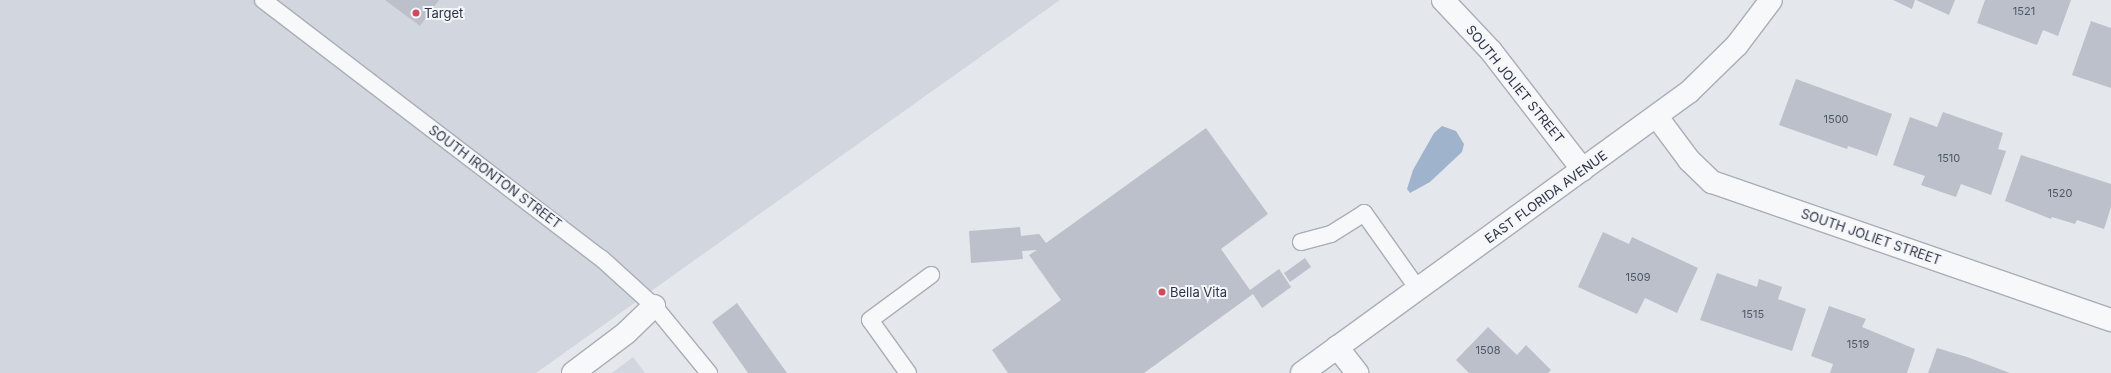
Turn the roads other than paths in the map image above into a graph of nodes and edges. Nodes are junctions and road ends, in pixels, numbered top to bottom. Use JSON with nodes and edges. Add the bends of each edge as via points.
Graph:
{"nodes":[{"id":1,"x":263,"y":0,"type":"edge"},
{"id":2,"x":1443,"y":0,"type":"edge"},
{"id":3,"x":1771,"y":0,"type":"edge"},
{"id":4,"x":1656,"y":117,"type":"junction"},
{"id":5,"x":1583,"y":170,"type":"junction"},
{"id":6,"x":1301,"y":242,"type":"dead end"},
{"id":7,"x":932,"y":275,"type":"dead end"},
{"id":8,"x":1418,"y":289,"type":"junction"},
{"id":9,"x":654,"y":306,"type":"junction"},
{"id":10,"x":2111,"y":320,"type":"edge"},
{"id":11,"x":1337,"y":348,"type":"junction"},
{"id":12,"x":573,"y":373,"type":"edge"},
{"id":13,"x":709,"y":373,"type":"edge"},
{"id":14,"x":908,"y":373,"type":"edge"},
{"id":15,"x":1302,"y":373,"type":"edge"},
{"id":16,"x":1357,"y":373,"type":"edge"}],
"edges":[{"from":1,"to":9,"type":"lane","name":"SOUTH IRONTON STREET","via":[[601,258]]},
{"from":2,"to":5,"type":"street","name":"SOUTH JOLIET STREET","via":[[1491,51]]},
{"from":3,"to":4,"type":"street","name":"EAST FLORIDA AVENUE","via":[[1723,60]]},
{"from":4,"to":5,"type":"street","name":"EAST FLORIDA AVENUE"},
{"from":4,"to":10,"type":"street","name":"SOUTH JOLIET STREET","via":[[1689,160],[1712,182]]},
{"from":5,"to":8,"type":"street","name":"EAST FLORIDA AVENUE"},
{"from":6,"to":8,"type":"lane","via":[[1331,234],[1364,213]]},
{"from":7,"to":14,"type":"lane","via":[[870,320]]},
{"from":8,"to":11,"type":"street","name":"EAST FLORIDA AVENUE"},
{"from":9,"to":12,"type":"street","via":[[626,333]]},
{"from":9,"to":13,"type":"lane","name":"SOUTH IRONTON STREET"},
{"from":11,"to":15,"type":"street","name":"EAST FLORIDA AVENUE"},
{"from":11,"to":16,"type":"street"}]}
